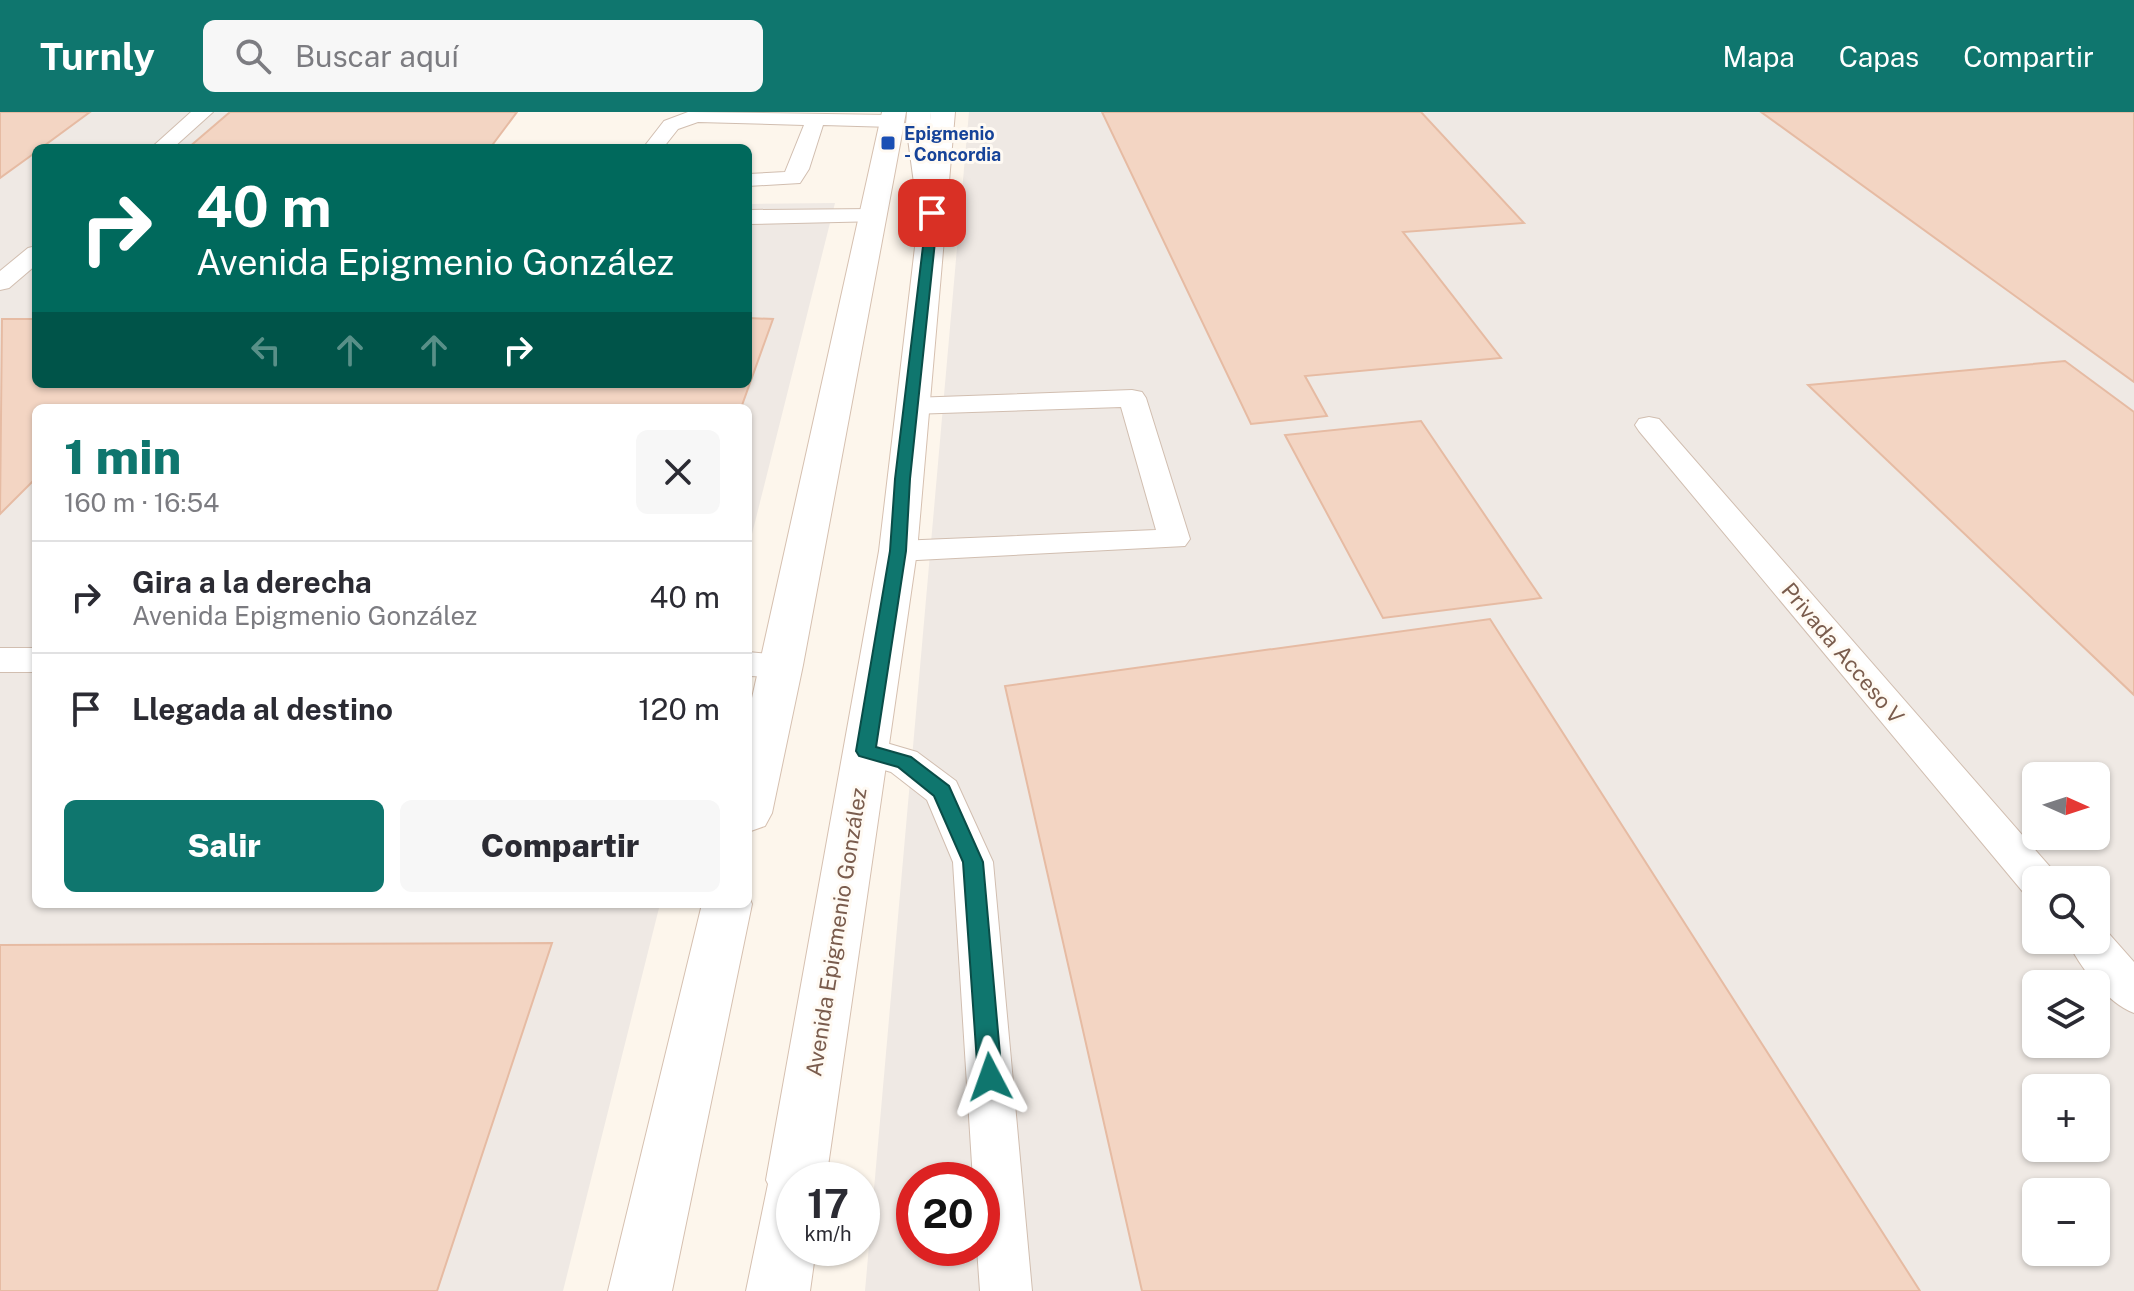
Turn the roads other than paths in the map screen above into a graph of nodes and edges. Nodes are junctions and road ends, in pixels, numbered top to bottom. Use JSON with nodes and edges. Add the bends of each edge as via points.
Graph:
{"nodes":[{"id":1,"x":203,"y":112,"type":"edge"},
{"id":2,"x":943,"y":112,"type":"edge"},
{"id":3,"x":902,"y":115,"type":"edge"},
{"id":4,"x":815,"y":121,"type":"junction"},
{"id":5,"x":166,"y":144,"type":"edge"},
{"id":6,"x":655,"y":144,"type":"edge"},
{"id":7,"x":752,"y":180,"type":"edge"},
{"id":8,"x":932,"y":213,"type":"junction"},
{"id":9,"x":874,"y":216,"type":"junction"},
{"id":10,"x":752,"y":217,"type":"edge"},
{"id":11,"x":32,"y":256,"type":"edge"},
{"id":12,"x":0,"y":283,"type":"edge"},
{"id":13,"x":911,"y":406,"type":"junction"},
{"id":14,"x":1649,"y":425,"type":"dead end"},
{"id":15,"x":898,"y":551,"type":"junction"},
{"id":16,"x":0,"y":660,"type":"edge"},
{"id":17,"x":32,"y":660,"type":"edge"},
{"id":18,"x":765,"y":664,"type":"edge"},
{"id":19,"x":866,"y":751,"type":"junction"},
{"id":20,"x":752,"y":778,"type":"edge"},
{"id":21,"x":2025,"y":866,"type":"edge"},
{"id":22,"x":726,"y":908,"type":"edge"},
{"id":23,"x":2100,"y":954,"type":"edge"},
{"id":24,"x":2134,"y":994,"type":"edge"},
{"id":25,"x":799,"y":1162,"type":"edge"},
{"id":26,"x":782,"y":1266,"type":"edge"},
{"id":27,"x":640,"y":1291,"type":"edge"},
{"id":28,"x":778,"y":1291,"type":"edge"},
{"id":29,"x":1006,"y":1291,"type":"edge"}],
"edges":[{"from":1,"to":5,"type":"lane"},
{"from":2,"to":8,"type":"main road","name":"Avenida Epigmenio González"},
{"from":3,"to":4,"type":"lane"},
{"from":3,"to":8,"type":"main road","via":[[918,124]]},
{"from":3,"to":9,"type":"main road"},
{"from":4,"to":6,"type":"lane","via":[[687,118],[665,127]]},
{"from":4,"to":7,"type":"lane","via":[[792,178]]},
{"from":8,"to":13,"type":"main road","name":"Avenida Epigmenio González"},
{"from":9,"to":10,"type":"lane"},
{"from":9,"to":18,"type":"main road"},
{"from":11,"to":12,"type":"lane"},
{"from":13,"to":15,"type":"main road","name":"Avenida Epigmenio González"},
{"from":13,"to":15,"type":"lane","via":[[1132,398],[1174,539]]},
{"from":14,"to":21,"type":"lane","name":"Privada Acceso V"},
{"from":15,"to":19,"type":"main road","name":"Avenida Epigmenio González"},
{"from":16,"to":17,"type":"lane"},
{"from":18,"to":20,"type":"main road"},
{"from":19,"to":25,"type":"main road","name":"Avenida Epigmenio González"},
{"from":19,"to":29,"type":"lane","via":[[904,762],[942,791],[973,862]]},
{"from":22,"to":27,"type":"main road"},
{"from":23,"to":24,"type":"lane"},
{"from":26,"to":28,"type":"main road"}]}
